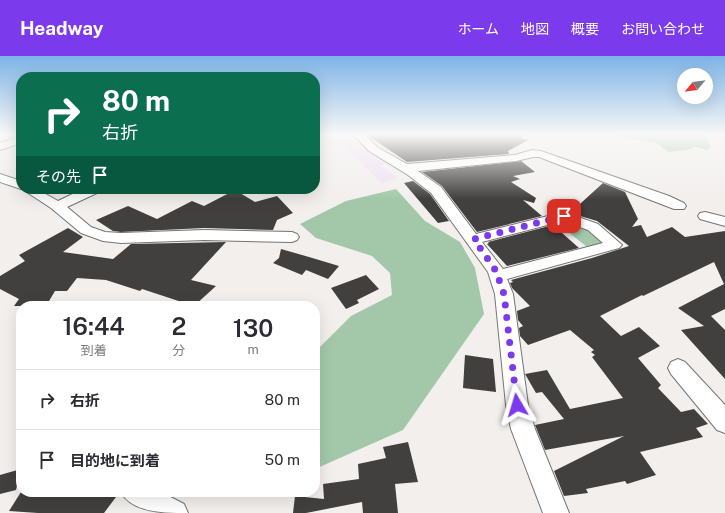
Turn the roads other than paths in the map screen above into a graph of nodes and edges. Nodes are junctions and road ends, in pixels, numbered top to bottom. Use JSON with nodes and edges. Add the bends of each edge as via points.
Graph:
{"nodes":[{"id":1,"x":386,"y":156,"type":"edge"},
{"id":2,"x":522,"y":156,"type":"edge"},
{"id":3,"x":547,"y":156,"type":"edge"},
{"id":4,"x":406,"y":168,"type":"junction"},
{"id":5,"x":0,"y":178,"type":"edge"},
{"id":6,"x":16,"y":183,"type":"edge"},
{"id":7,"x":37,"y":194,"type":"edge"},
{"id":8,"x":83,"y":194,"type":"edge"},
{"id":9,"x":58,"y":206,"type":"junction"},
{"id":10,"x":679,"y":206,"type":"dead end"},
{"id":11,"x":705,"y":216,"type":"dead end"},
{"id":12,"x":725,"y":222,"type":"edge"},
{"id":13,"x":292,"y":237,"type":"dead end"},
{"id":14,"x":474,"y":239,"type":"junction"},
{"id":15,"x":498,"y":276,"type":"junction"},
{"id":16,"x":678,"y":368,"type":"dead end"},
{"id":17,"x":725,"y":422,"type":"edge"},
{"id":18,"x":144,"y":497,"type":"edge"},
{"id":19,"x":175,"y":513,"type":"edge"},
{"id":20,"x":556,"y":513,"type":"edge"}],
"edges":[{"from":1,"to":4,"type":"street"},
{"from":2,"to":4,"type":"street","via":[[436,167]]},
{"from":3,"to":10,"type":"street"},
{"from":4,"to":14,"type":"street","via":[[436,190]]},
{"from":5,"to":6,"type":"street"},
{"from":7,"to":9,"type":"street"},
{"from":8,"to":9,"type":"street"},
{"from":9,"to":13,"type":"street","via":[[86,230],[102,236],[121,238],[204,234]]},
{"from":11,"to":12,"type":"street"},
{"from":14,"to":15,"type":"street"},
{"from":14,"to":15,"type":"street","via":[[564,216],[594,227],[614,245]]},
{"from":15,"to":20,"type":"street","via":[[504,294],[517,405],[523,429]]},
{"from":16,"to":17,"type":"street"},
{"from":18,"to":19,"type":"street"}]}
